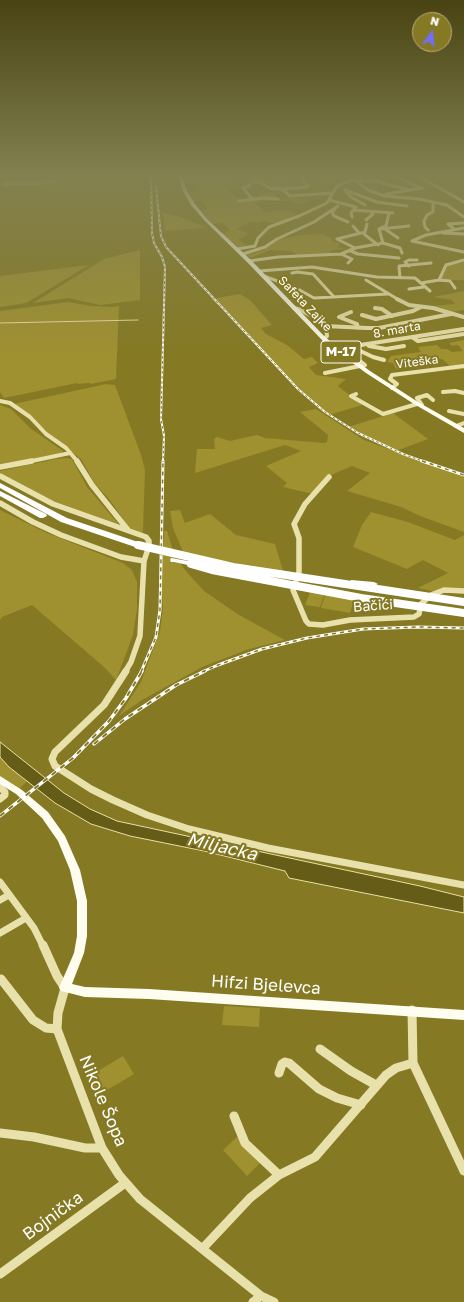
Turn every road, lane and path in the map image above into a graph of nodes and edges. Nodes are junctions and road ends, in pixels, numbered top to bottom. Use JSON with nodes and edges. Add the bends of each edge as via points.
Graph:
{"nodes":[{"id":1,"x":222,"y":235,"type":"edge"},
{"id":2,"x":261,"y":235,"type":"edge"},
{"id":3,"x":286,"y":235,"type":"edge"},
{"id":4,"x":353,"y":235,"type":"edge"},
{"id":5,"x":365,"y":235,"type":"edge"},
{"id":6,"x":381,"y":235,"type":"edge"},
{"id":7,"x":393,"y":235,"type":"edge"},
{"id":8,"x":427,"y":235,"type":"edge"},
{"id":9,"x":398,"y":238,"type":"dead end"},
{"id":10,"x":383,"y":243,"type":"junction"},
{"id":11,"x":378,"y":245,"type":"junction"},
{"id":12,"x":237,"y":249,"type":"junction"},
{"id":13,"x":353,"y":249,"type":"junction"},
{"id":14,"x":464,"y":252,"type":"edge"},
{"id":15,"x":402,"y":253,"type":"dead end"},
{"id":16,"x":243,"y":254,"type":"junction"},
{"id":17,"x":341,"y":254,"type":"junction"},
{"id":18,"x":399,"y":258,"type":"dead end"},
{"id":19,"x":417,"y":260,"type":"dead end"},
{"id":20,"x":464,"y":260,"type":"edge"},
{"id":21,"x":249,"y":261,"type":"junction"},
{"id":22,"x":348,"y":263,"type":"dead end"},
{"id":23,"x":431,"y":263,"type":"dead end"},
{"id":24,"x":409,"y":266,"type":"junction"},
{"id":25,"x":259,"y":271,"type":"junction"},
{"id":26,"x":292,"y":273,"type":"dead end"},
{"id":27,"x":264,"y":276,"type":"junction"},
{"id":28,"x":400,"y":278,"type":"junction"},
{"id":29,"x":366,"y":280,"type":"dead end"},
{"id":30,"x":439,"y":280,"type":"junction"},
{"id":31,"x":423,"y":285,"type":"junction"},
{"id":32,"x":455,"y":288,"type":"dead end"},
{"id":33,"x":409,"y":289,"type":"dead end"},
{"id":34,"x":430,"y":291,"type":"dead end"},
{"id":35,"x":388,"y":294,"type":"junction"},
{"id":36,"x":334,"y":297,"type":"junction"},
{"id":37,"x":423,"y":306,"type":"junction"},
{"id":38,"x":294,"y":308,"type":"junction"},
{"id":39,"x":374,"y":308,"type":"dead end"},
{"id":40,"x":351,"y":312,"type":"dead end"},
{"id":41,"x":449,"y":314,"type":"junction"},
{"id":42,"x":362,"y":316,"type":"dead end"},
{"id":43,"x":392,"y":316,"type":"junction"},
{"id":44,"x":463,"y":319,"type":"edge"},
{"id":45,"x":326,"y":327,"type":"junction"},
{"id":46,"x":358,"y":328,"type":"junction"},
{"id":47,"x":464,"y":329,"type":"edge"},
{"id":48,"x":464,"y":334,"type":"edge"},
{"id":49,"x":412,"y":337,"type":"junction"},
{"id":50,"x":324,"y":339,"type":"junction"},
{"id":51,"x":368,"y":345,"type":"junction"},
{"id":52,"x":404,"y":346,"type":"dead end"},
{"id":53,"x":352,"y":347,"type":"junction"},
{"id":54,"x":384,"y":360,"type":"dead end"},
{"id":55,"x":464,"y":366,"type":"edge"},
{"id":56,"x":360,"y":367,"type":"junction"},
{"id":57,"x":326,"y":373,"type":"dead end"},
{"id":58,"x":392,"y":388,"type":"junction"},
{"id":59,"x":443,"y":392,"type":"dead end"},
{"id":60,"x":464,"y":393,"type":"edge"},
{"id":61,"x":356,"y":394,"type":"dead end"},
{"id":62,"x":0,"y":395,"type":"edge"},
{"id":63,"x":0,"y":400,"type":"edge"},
{"id":64,"x":433,"y":400,"type":"dead end"},
{"id":65,"x":420,"y":405,"type":"junction"},
{"id":66,"x":449,"y":411,"type":"dead end"},
{"id":67,"x":464,"y":414,"type":"edge"},
{"id":68,"x":464,"y":423,"type":"edge"},
{"id":69,"x":456,"y":426,"type":"junction"},
{"id":70,"x":464,"y":431,"type":"edge"},
{"id":71,"x":70,"y":453,"type":"junction"},
{"id":72,"x":0,"y":467,"type":"edge"},
{"id":73,"x":0,"y":476,"type":"edge"},
{"id":74,"x":330,"y":477,"type":"dead end"},
{"id":75,"x":0,"y":485,"type":"edge"},
{"id":76,"x":0,"y":493,"type":"edge"},
{"id":77,"x":0,"y":503,"type":"edge"},
{"id":78,"x":128,"y":530,"type":"junction"},
{"id":79,"x":136,"y":547,"type":"junction"},
{"id":80,"x":144,"y":561,"type":"junction"},
{"id":81,"x":188,"y":563,"type":"junction"},
{"id":82,"x":305,"y":578,"type":"junction"},
{"id":83,"x":464,"y":591,"type":"edge"},
{"id":84,"x":464,"y":598,"type":"edge"},
{"id":85,"x":464,"y":602,"type":"edge"},
{"id":86,"x":464,"y":609,"type":"edge"},
{"id":87,"x":464,"y":614,"type":"edge"},
{"id":88,"x":0,"y":779,"type":"edge"},
{"id":89,"x":0,"y":787,"type":"edge"},
{"id":90,"x":0,"y":799,"type":"edge"},
{"id":91,"x":0,"y":882,"type":"edge"},
{"id":92,"x":464,"y":885,"type":"edge"},
{"id":93,"x":10,"y":895,"type":"junction"},
{"id":94,"x":0,"y":900,"type":"edge"},
{"id":95,"x":26,"y":918,"type":"junction"},
{"id":96,"x":0,"y":933,"type":"edge"},
{"id":97,"x":1,"y":979,"type":"dead end"},
{"id":98,"x":65,"y":988,"type":"junction"},
{"id":99,"x":412,"y":1010,"type":"junction"},
{"id":100,"x":464,"y":1015,"type":"edge"},
{"id":101,"x":57,"y":1029,"type":"junction"},
{"id":102,"x":320,"y":1049,"type":"dead end"},
{"id":103,"x":413,"y":1063,"type":"junction"},
{"id":104,"x":278,"y":1073,"type":"dead end"},
{"id":105,"x":376,"y":1085,"type":"junction"},
{"id":106,"x":361,"y":1105,"type":"junction"},
{"id":107,"x":234,"y":1116,"type":"dead end"},
{"id":108,"x":0,"y":1133,"type":"edge"},
{"id":109,"x":102,"y":1148,"type":"junction"},
{"id":110,"x":464,"y":1171,"type":"edge"},
{"id":111,"x":279,"y":1175,"type":"junction"},
{"id":112,"x":126,"y":1183,"type":"junction"},
{"id":113,"x":203,"y":1248,"type":"junction"},
{"id":114,"x":0,"y":1274,"type":"edge"},
{"id":115,"x":257,"y":1299,"type":"edge"},
{"id":116,"x":274,"y":1302,"type":"edge"}],
"edges":[{"from":1,"to":12,"type":"main road","name":"Safeta Zajke","number":"M-17"},
{"from":2,"to":12,"type":"street","via":[[254,246]]},
{"from":3,"to":16,"type":"street","via":[[265,247]]},
{"from":4,"to":13,"type":"street","via":[[337,239]]},
{"from":5,"to":11,"type":"street"},
{"from":6,"to":10,"type":"street"},
{"from":7,"to":9,"type":"street"},
{"from":8,"to":14,"type":"street","via":[[412,241]]},
{"from":10,"to":11,"type":"street"},
{"from":10,"to":15,"type":"street","via":[[400,248]]},
{"from":11,"to":13,"type":"street"},
{"from":12,"to":16,"type":"main road","name":"Safeta Zajke","number":"M-17"},
{"from":13,"to":17,"type":"street"},
{"from":13,"to":18,"type":"street","via":[[358,254]]},
{"from":16,"to":21,"type":"main road","name":"Safeta Zajke","number":"M-17"},
{"from":17,"to":21,"type":"street"},
{"from":17,"to":22,"type":"street","via":[[352,259]]},
{"from":19,"to":24,"type":"street","via":[[408,260],[406,262]]},
{"from":20,"to":30,"type":"street","via":[[446,264]]},
{"from":21,"to":25,"type":"main road","name":"Safeta Zajke","number":"M-17"},
{"from":23,"to":24,"type":"street"},
{"from":24,"to":28,"type":"street","via":[[399,267]]},
{"from":25,"to":27,"type":"main road","name":"Safeta Zajke","number":"M-17"},
{"from":25,"to":28,"type":"street","via":[[312,267]]},
{"from":26,"to":36,"type":"street","via":[[313,274]]},
{"from":27,"to":36,"type":"street","via":[[296,288],[311,297]]},
{"from":27,"to":38,"type":"main road","name":"Safeta Zajke","number":"M-17"},
{"from":28,"to":31,"type":"street","via":[[416,278]]},
{"from":29,"to":35,"type":"street"},
{"from":30,"to":31,"type":"street"},
{"from":30,"to":32,"type":"street","via":[[450,281]]},
{"from":31,"to":33,"type":"street"},
{"from":31,"to":34,"type":"street"},
{"from":35,"to":36,"type":"street"},
{"from":35,"to":37,"type":"street","via":[[409,305]]},
{"from":37,"to":41,"type":"street"},
{"from":37,"to":43,"type":"street"},
{"from":38,"to":45,"type":"street","via":[[310,315]]},
{"from":38,"to":50,"type":"main road","name":"Safeta Zajke","number":"M-17"},
{"from":39,"to":43,"type":"street","via":[[382,309]]},
{"from":40,"to":46,"type":"street","via":[[339,317],[356,324]]},
{"from":41,"to":44,"type":"street"},
{"from":41,"to":46,"type":"street","via":[[380,328]]},
{"from":42,"to":43,"type":"street","via":[[376,319]]},
{"from":45,"to":46,"type":"street"},
{"from":45,"to":50,"type":"street","via":[[327,336]]},
{"from":47,"to":49,"type":"street","name":"8. marta"},
{"from":48,"to":49,"type":"street","via":[[418,341]]},
{"from":49,"to":51,"type":"street","name":"8. marta"},
{"from":50,"to":56,"type":"main road","name":"Safeta Zajke","number":"M-17"},
{"from":51,"to":52,"type":"street","via":[[382,349]]},
{"from":51,"to":53,"type":"street","name":"8. marta"},
{"from":53,"to":54,"type":"street"},
{"from":53,"to":56,"type":"street","via":[[350,353],[365,364]]},
{"from":55,"to":58,"type":"street","name":"Viteška","via":[[392,375],[390,379],[397,384]]},
{"from":56,"to":57,"type":"street"},
{"from":56,"to":58,"type":"main road","name":"Safeta Zajke","number":"M-17"},
{"from":58,"to":65,"type":"main road","name":"Safeta Zajke","number":"M-17"},
{"from":59,"to":60,"type":"street"},
{"from":61,"to":65,"type":"street","via":[[351,396],[382,414]]},
{"from":62,"to":63,"type":"street"},
{"from":63,"to":71,"type":"street","via":[[10,403],[30,417]]},
{"from":64,"to":65,"type":"street","via":[[427,395],[417,398]]},
{"from":65,"to":69,"type":"main road","name":"Safeta Zajke","number":"M-17"},
{"from":66,"to":67,"type":"street"},
{"from":68,"to":69,"type":"street"},
{"from":69,"to":70,"type":"main road","name":"Safeta Zajke","number":"M-17"},
{"from":71,"to":72,"type":"street"},
{"from":71,"to":78,"type":"street"},
{"from":73,"to":78,"type":"street","via":[[53,504]]},
{"from":74,"to":83,"type":"street","name":"Bačići","via":[[305,504],[294,524],[299,538],[299,572],[293,590],[309,624],[414,616],[419,614],[421,604],[431,595],[444,590]]},
{"from":75,"to":79,"type":"highway","via":[[64,520]]},
{"from":76,"to":79,"type":"highway","via":[[54,521]]},
{"from":77,"to":80,"type":"street","via":[[61,535],[121,557]]},
{"from":78,"to":80,"type":"street","via":[[146,537],[149,541]]},
{"from":79,"to":81,"type":"highway"},
{"from":79,"to":82,"type":"highway","bridge":true},
{"from":80,"to":92,"type":"street","via":[[140,636],[131,662],[104,705],[55,752],[52,759],[55,766],[113,800],[188,829],[268,848]]},
{"from":81,"to":86,"type":"highway","bridge":true},
{"from":81,"to":87,"type":"highway","bridge":true,"via":[[212,570],[361,598]]},
{"from":82,"to":84,"type":"highway","bridge":true,"via":[[374,584]]},
{"from":82,"to":85,"type":"highway","bridge":true},
{"from":88,"to":98,"type":"main road","via":[[45,815],[62,839],[75,870],[82,901],[82,936],[79,953]]},
{"from":89,"to":90,"type":"street","via":[[5,795]]},
{"from":91,"to":93,"type":"street"},
{"from":93,"to":94,"type":"street"},
{"from":93,"to":95,"type":"street"},
{"from":95,"to":96,"type":"street"},
{"from":95,"to":98,"type":"street","via":[[34,928],[56,976]]},
{"from":97,"to":101,"type":"street","via":[[33,1020],[46,1028]]},
{"from":98,"to":99,"type":"main road","name":"Hifzi Bjelevca","via":[[92,993],[149,994]]},
{"from":98,"to":101,"type":"street","name":"Nikole Šopa","via":[[58,1013]]},
{"from":99,"to":100,"type":"main road","name":"Hifzi Bjelevca"},
{"from":99,"to":103,"type":"street"},
{"from":101,"to":109,"type":"street","name":"Nikole Šopa"},
{"from":102,"to":105,"type":"street"},
{"from":103,"to":105,"type":"street","via":[[396,1068]]},
{"from":103,"to":110,"type":"street"},
{"from":104,"to":106,"type":"street","via":[[282,1064],[289,1063],[319,1089],[337,1098]]},
{"from":105,"to":106,"type":"street"},
{"from":106,"to":111,"type":"street","via":[[315,1157]]},
{"from":107,"to":111,"type":"street","via":[[245,1143]]},
{"from":108,"to":109,"type":"street","via":[[34,1136],[85,1148]]},
{"from":109,"to":112,"type":"street","name":"Nikole Šopa"},
{"from":111,"to":113,"type":"street","via":[[250,1198]]},
{"from":112,"to":113,"type":"street","name":"Nikole Šopa","via":[[140,1199]]},
{"from":112,"to":114,"type":"street","name":"Bojnička"},
{"from":113,"to":115,"type":"street","name":"Nikole Šopa"},
{"from":115,"to":116,"type":"street","name":"Nikole Šopa"}]}
